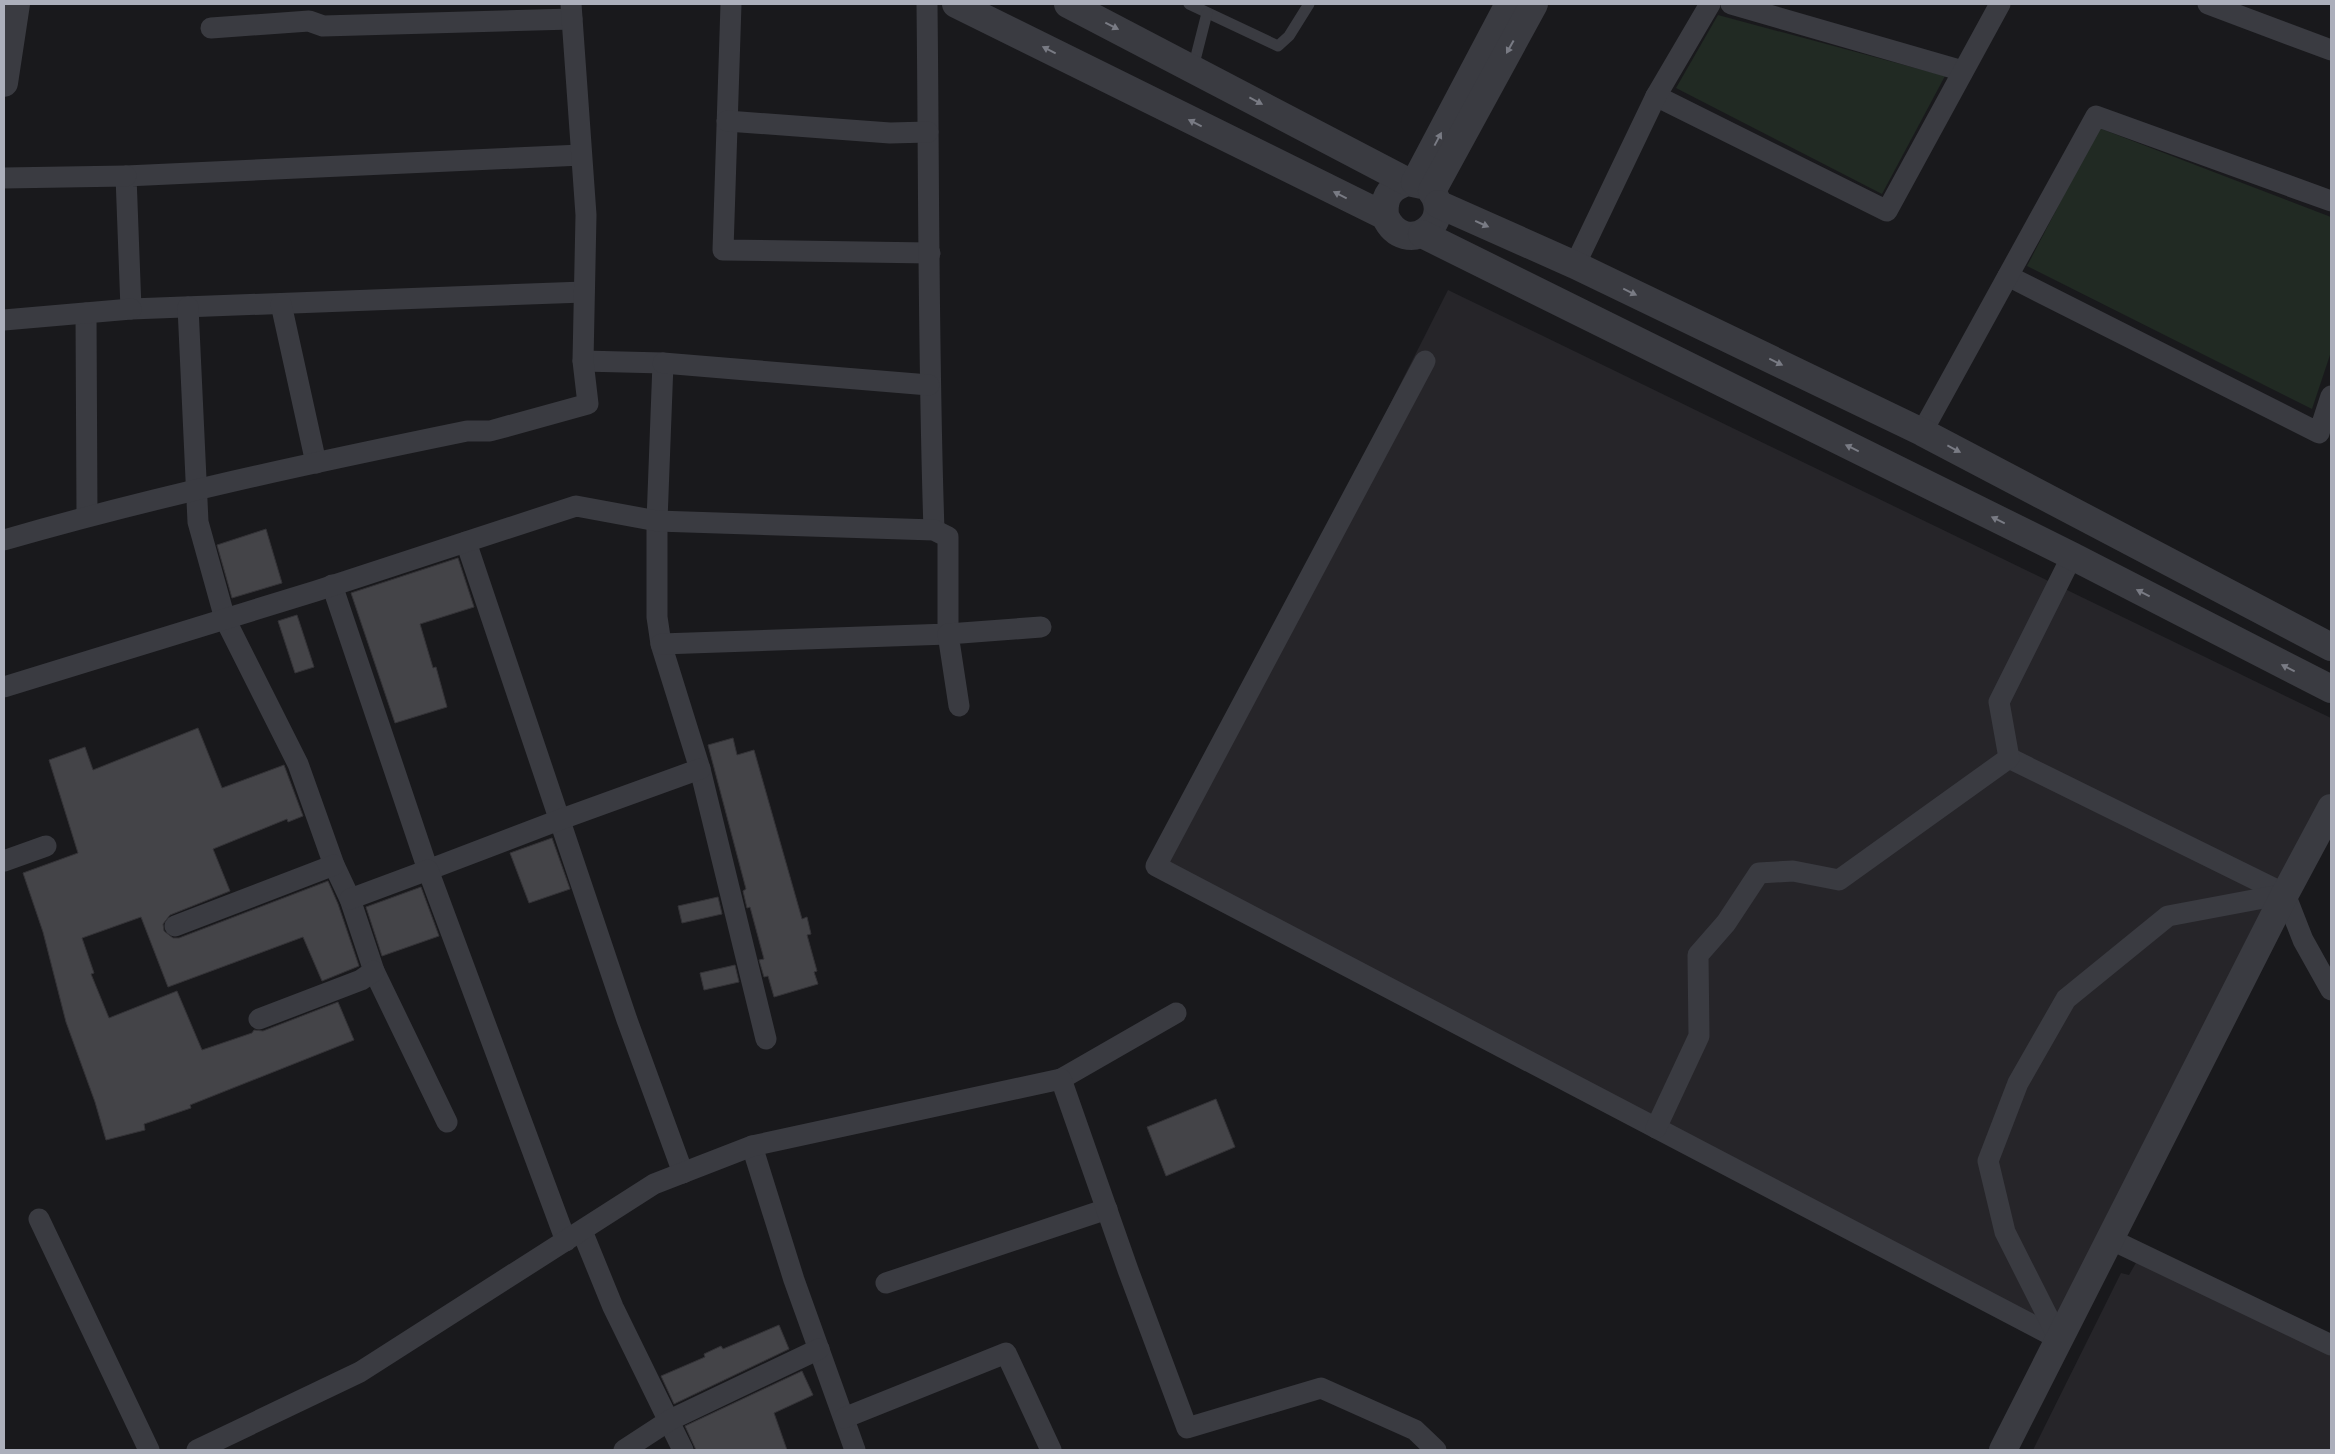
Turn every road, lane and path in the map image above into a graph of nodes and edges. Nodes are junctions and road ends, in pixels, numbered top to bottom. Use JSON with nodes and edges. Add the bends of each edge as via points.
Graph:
{"nodes":[{"id":1,"x":15,"y":4,"type":"edge"},
{"id":2,"x":731,"y":4,"type":"edge"},
{"id":3,"x":927,"y":4,"type":"edge"},
{"id":4,"x":956,"y":4,"type":"edge"},
{"id":5,"x":1068,"y":4,"type":"edge"},
{"id":6,"x":1189,"y":4,"type":"edge"},
{"id":7,"x":1310,"y":4,"type":"edge"},
{"id":8,"x":1509,"y":4,"type":"edge"},
{"id":9,"x":1534,"y":4,"type":"edge"},
{"id":10,"x":1710,"y":4,"type":"edge"},
{"id":11,"x":1731,"y":4,"type":"edge"},
{"id":12,"x":2000,"y":4,"type":"edge"},
{"id":13,"x":2208,"y":4,"type":"edge"},
{"id":14,"x":4,"y":6,"type":"edge"},
{"id":15,"x":308,"y":12,"type":"edge"},
{"id":16,"x":571,"y":12,"type":"edge"},
{"id":17,"x":1207,"y":13,"type":"junction"},
{"id":18,"x":211,"y":28,"type":"dead end"},
{"id":19,"x":2331,"y":50,"type":"edge"},
{"id":20,"x":1193,"y":68,"type":"junction"},
{"id":21,"x":1963,"y":71,"type":"junction"},
{"id":22,"x":4,"y":83,"type":"edge"},
{"id":23,"x":1656,"y":96,"type":"junction"},
{"id":24,"x":727,"y":121,"type":"junction"},
{"id":25,"x":928,"y":132,"type":"junction"},
{"id":26,"x":581,"y":155,"type":"junction"},
{"id":27,"x":126,"y":176,"type":"junction"},
{"id":28,"x":4,"y":178,"type":"edge"},
{"id":29,"x":1423,"y":189,"type":"junction"},
{"id":30,"x":2331,"y":201,"type":"edge"},
{"id":31,"x":1384,"y":216,"type":"junction"},
{"id":32,"x":1422,"y":234,"type":"junction"},
{"id":33,"x":930,"y":253,"type":"junction"},
{"id":34,"x":1575,"y":266,"type":"junction"},
{"id":35,"x":2008,"y":276,"type":"junction"},
{"id":36,"x":584,"y":292,"type":"junction"},
{"id":37,"x":281,"y":304,"type":"junction"},
{"id":38,"x":188,"y":307,"type":"junction"},
{"id":39,"x":131,"y":309,"type":"junction"},
{"id":40,"x":86,"y":313,"type":"junction"},
{"id":41,"x":4,"y":320,"type":"edge"},
{"id":42,"x":583,"y":361,"type":"junction"},
{"id":43,"x":1425,"y":361,"type":"dead end"},
{"id":44,"x":663,"y":363,"type":"junction"},
{"id":45,"x":929,"y":385,"type":"junction"},
{"id":46,"x":2331,"y":396,"type":"edge"},
{"id":47,"x":1922,"y":432,"type":"junction"},
{"id":48,"x":316,"y":462,"type":"junction"},
{"id":49,"x":198,"y":490,"type":"junction"},
{"id":50,"x":87,"y":516,"type":"junction"},
{"id":51,"x":657,"y":521,"type":"junction"},
{"id":52,"x":934,"y":530,"type":"junction"},
{"id":53,"x":4,"y":540,"type":"edge"},
{"id":54,"x":466,"y":542,"type":"junction"},
{"id":55,"x":2072,"y":556,"type":"junction"},
{"id":56,"x":332,"y":585,"type":"junction"},
{"id":57,"x":225,"y":619,"type":"junction"},
{"id":58,"x":1041,"y":627,"type":"dead end"},
{"id":59,"x":948,"y":634,"type":"junction"},
{"id":60,"x":661,"y":644,"type":"junction"},
{"id":61,"x":2331,"y":647,"type":"edge"},
{"id":62,"x":4,"y":687,"type":"edge"},
{"id":63,"x":2331,"y":690,"type":"edge"},
{"id":64,"x":959,"y":706,"type":"dead end"},
{"id":65,"x":2009,"y":758,"type":"junction"},
{"id":66,"x":700,"y":769,"type":"junction"},
{"id":67,"x":2331,"y":808,"type":"edge"},
{"id":68,"x":559,"y":820,"type":"junction"},
{"id":69,"x":46,"y":846,"type":"dead end"},
{"id":70,"x":4,"y":861,"type":"edge"},
{"id":71,"x":334,"y":865,"type":"junction"},
{"id":72,"x":428,"y":870,"type":"junction"},
{"id":73,"x":2285,"y":894,"type":"junction"},
{"id":74,"x":350,"y":899,"type":"junction"},
{"id":75,"x":175,"y":926,"type":"dead end"},
{"id":76,"x":374,"y":971,"type":"junction"},
{"id":77,"x":2331,"y":990,"type":"edge"},
{"id":78,"x":1176,"y":1013,"type":"dead end"},
{"id":79,"x":259,"y":1018,"type":"dead end"},
{"id":80,"x":766,"y":1039,"type":"dead end"},
{"id":81,"x":1062,"y":1079,"type":"junction"},
{"id":82,"x":447,"y":1122,"type":"dead end"},
{"id":83,"x":1656,"y":1128,"type":"junction"},
{"id":84,"x":752,"y":1146,"type":"junction"},
{"id":85,"x":683,"y":1173,"type":"junction"},
{"id":86,"x":1107,"y":1209,"type":"junction"},
{"id":87,"x":39,"y":1219,"type":"dead end"},
{"id":88,"x":574,"y":1236,"type":"junction"},
{"id":89,"x":2110,"y":1239,"type":"junction"},
{"id":90,"x":886,"y":1283,"type":"dead end"},
{"id":91,"x":2059,"y":1339,"type":"junction"},
{"id":92,"x":2331,"y":1345,"type":"edge"},
{"id":93,"x":819,"y":1349,"type":"junction"},
{"id":94,"x":844,"y":1418,"type":"junction"},
{"id":95,"x":670,"y":1420,"type":"junction"},
{"id":96,"x":2009,"y":1446,"type":"edge"},
{"id":97,"x":149,"y":1450,"type":"edge"},
{"id":98,"x":197,"y":1450,"type":"edge"},
{"id":99,"x":624,"y":1450,"type":"edge"},
{"id":100,"x":683,"y":1450,"type":"edge"},
{"id":101,"x":855,"y":1450,"type":"edge"},
{"id":102,"x":1051,"y":1450,"type":"edge"},
{"id":103,"x":1436,"y":1450,"type":"edge"}],
"edges":[{"from":1,"to":14,"type":"street"},
{"from":1,"to":22,"type":"street"},
{"from":2,"to":24,"type":"street"},
{"from":3,"to":25,"type":"street"},
{"from":31,"to":4,"type":"street","one_way":true},
{"from":5,"to":20,"type":"street","one_way":true},
{"from":6,"to":17,"type":"lane"},
{"from":7,"to":17,"type":"lane","via":[[1289,36],[1278,46]]},
{"from":29,"to":8,"type":"street","one_way":true},
{"from":9,"to":29,"type":"street","one_way":true},
{"from":10,"to":23,"type":"street"},
{"from":11,"to":21,"type":"street"},
{"from":12,"to":21,"type":"street"},
{"from":13,"to":19,"type":"street"},
{"from":15,"to":16,"type":"street","via":[[323,26]]},
{"from":15,"to":18,"type":"street"},
{"from":16,"to":26,"type":"street"},
{"from":17,"to":20,"type":"lane"},
{"from":20,"to":29,"type":"street","one_way":true},
{"from":21,"to":23,"type":"street","via":[[1887,211]]},
{"from":23,"to":34,"type":"street"},
{"from":24,"to":25,"type":"street","via":[[890,133]]},
{"from":24,"to":33,"type":"street","via":[[723,250]]},
{"from":25,"to":33,"type":"street"},
{"from":26,"to":27,"type":"street"},
{"from":26,"to":36,"type":"street","via":[[586,216]]},
{"from":27,"to":28,"type":"street"},
{"from":27,"to":39,"type":"street"},
{"from":29,"to":31,"type":"street","via":[[1391,190],[1386,197]]},
{"from":29,"to":32,"type":"street","via":[[1438,213],[1435,222]]},
{"from":29,"to":34,"type":"street","one_way":true},
{"from":30,"to":35,"type":"street","via":[[2096,116]]},
{"from":31,"to":32,"type":"street","via":[[1395,231],[1403,235]]},
{"from":55,"to":32,"type":"street","one_way":true},
{"from":33,"to":45,"type":"street"},
{"from":34,"to":47,"type":"street","one_way":true},
{"from":35,"to":46,"type":"street","via":[[2319,433]]},
{"from":35,"to":47,"type":"street"},
{"from":36,"to":37,"type":"street"},
{"from":36,"to":42,"type":"street"},
{"from":37,"to":38,"type":"street"},
{"from":37,"to":48,"type":"street"},
{"from":38,"to":39,"type":"street"},
{"from":38,"to":49,"type":"street"},
{"from":39,"to":40,"type":"street"},
{"from":40,"to":41,"type":"street"},
{"from":40,"to":50,"type":"street"},
{"from":42,"to":44,"type":"street"},
{"from":42,"to":48,"type":"street","via":[[588,404],[490,431],[467,431]]},
{"from":43,"to":83,"type":"street","via":[[1156,866]]},
{"from":44,"to":45,"type":"street"},
{"from":44,"to":51,"type":"street"},
{"from":45,"to":52,"type":"street"},
{"from":47,"to":61,"type":"street","one_way":true},
{"from":48,"to":49,"type":"street"},
{"from":49,"to":50,"type":"street"},
{"from":49,"to":57,"type":"street","via":[[198,522]]},
{"from":50,"to":53,"type":"street"},
{"from":51,"to":52,"type":"street"},
{"from":51,"to":54,"type":"street","via":[[576,506]]},
{"from":51,"to":60,"type":"street"},
{"from":52,"to":59,"type":"street","via":[[948,537]]},
{"from":54,"to":56,"type":"street"},
{"from":54,"to":68,"type":"street"},
{"from":63,"to":55,"type":"street","one_way":true},
{"from":55,"to":65,"type":"street","via":[[1999,702]]},
{"from":56,"to":57,"type":"street"},
{"from":56,"to":72,"type":"street"},
{"from":57,"to":62,"type":"street"},
{"from":57,"to":71,"type":"street","via":[[298,764]]},
{"from":58,"to":59,"type":"street"},
{"from":59,"to":60,"type":"street"},
{"from":59,"to":64,"type":"street"},
{"from":60,"to":66,"type":"street"},
{"from":65,"to":73,"type":"street"},
{"from":65,"to":83,"type":"street","via":[[1839,880],[1792,871],[1759,873],[1726,923],[1698,955],[1699,1036]]},
{"from":66,"to":68,"type":"street"},
{"from":66,"to":80,"type":"street"},
{"from":67,"to":73,"type":"street"},
{"from":68,"to":72,"type":"street"},
{"from":68,"to":85,"type":"street"},
{"from":69,"to":70,"type":"street"},
{"from":71,"to":74,"type":"street"},
{"from":71,"to":75,"type":"street"},
{"from":72,"to":74,"type":"street"},
{"from":72,"to":88,"type":"street"},
{"from":73,"to":77,"type":"street","via":[[2303,940]]},
{"from":73,"to":89,"type":"street"},
{"from":73,"to":91,"type":"street","via":[[2168,916],[2066,999],[2018,1083],[1988,1161],[2005,1232]]},
{"from":74,"to":76,"type":"street"},
{"from":76,"to":79,"type":"street","via":[[361,980]]},
{"from":76,"to":82,"type":"street"},
{"from":78,"to":81,"type":"street"},
{"from":81,"to":84,"type":"street"},
{"from":81,"to":86,"type":"street"},
{"from":83,"to":91,"type":"street"},
{"from":84,"to":85,"type":"street"},
{"from":84,"to":93,"type":"street"},
{"from":85,"to":88,"type":"street","via":[[654,1184]]},
{"from":86,"to":90,"type":"street"},
{"from":86,"to":103,"type":"street","via":[[1187,1428],[1321,1388],[1415,1430]]},
{"from":87,"to":97,"type":"street"},
{"from":88,"to":95,"type":"street"},
{"from":88,"to":98,"type":"street","via":[[360,1372]]},
{"from":89,"to":91,"type":"street"},
{"from":89,"to":92,"type":"street"},
{"from":91,"to":96,"type":"street"},
{"from":93,"to":94,"type":"street"},
{"from":93,"to":95,"type":"street"},
{"from":94,"to":101,"type":"street"},
{"from":94,"to":102,"type":"street","via":[[1006,1353]]},
{"from":95,"to":99,"type":"street"},
{"from":95,"to":100,"type":"street"}]}
